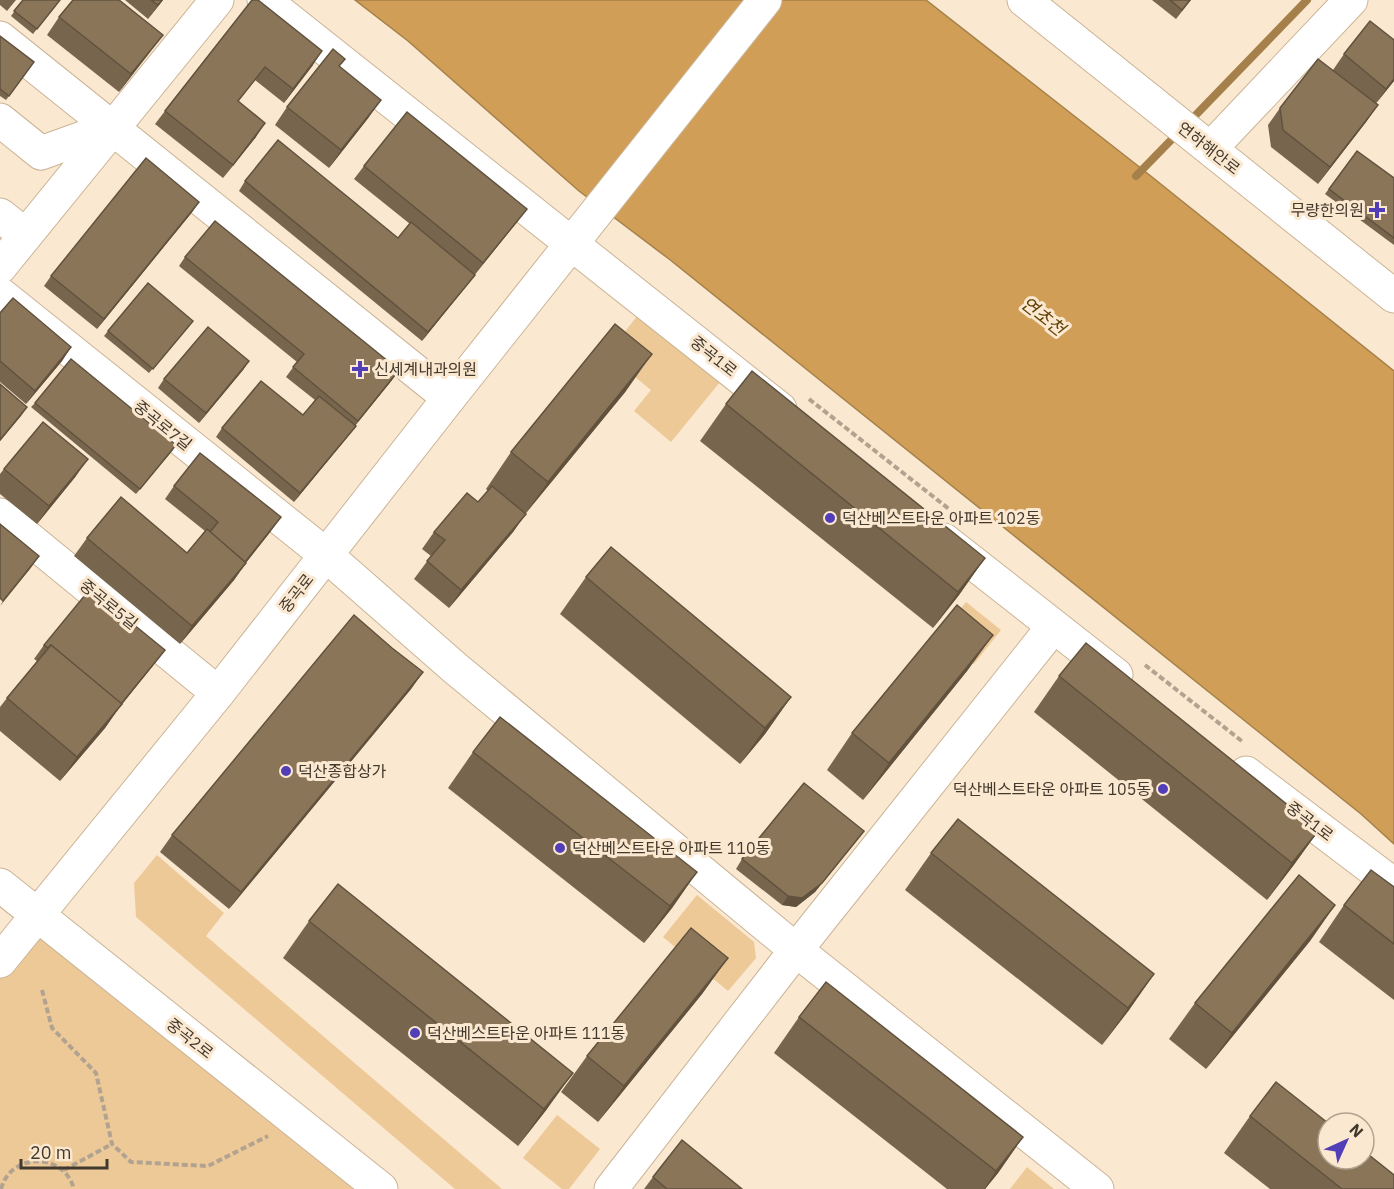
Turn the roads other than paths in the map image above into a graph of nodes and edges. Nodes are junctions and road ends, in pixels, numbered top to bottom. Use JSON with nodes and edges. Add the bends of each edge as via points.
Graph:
{"nodes":[{"id":1,"x":217,"y":0,"type":"edge"},
{"id":2,"x":264,"y":0,"type":"edge"},
{"id":3,"x":765,"y":0,"type":"edge"},
{"id":4,"x":1024,"y":0,"type":"edge"},
{"id":5,"x":1351,"y":0,"type":"edge"},
{"id":6,"x":0,"y":38,"type":"edge"},
{"id":7,"x":0,"y":120,"type":"edge"},
{"id":8,"x":113,"y":127,"type":"junction"},
{"id":9,"x":1210,"y":148,"type":"junction"},
{"id":10,"x":0,"y":215,"type":"edge"},
{"id":11,"x":581,"y":233,"type":"junction"},
{"id":12,"x":25,"y":235,"type":"junction"},
{"id":13,"x":0,"y":267,"type":"edge"},
{"id":14,"x":0,"y":294,"type":"edge"},
{"id":15,"x":1394,"y":296,"type":"edge"},
{"id":16,"x":449,"y":398,"type":"junction"},
{"id":17,"x":803,"y":428,"type":"edge"},
{"id":18,"x":0,"y":515,"type":"edge"},
{"id":19,"x":924,"y":524,"type":"edge"},
{"id":20,"x":326,"y":555,"type":"junction"},
{"id":21,"x":1053,"y":627,"type":"junction"},
{"id":22,"x":1138,"y":691,"type":"edge"},
{"id":23,"x":218,"y":693,"type":"junction"},
{"id":24,"x":1224,"y":756,"type":"edge"},
{"id":25,"x":0,"y":885,"type":"edge"},
{"id":26,"x":1394,"y":885,"type":"edge"},
{"id":27,"x":37,"y":916,"type":"junction"},
{"id":28,"x":796,"y":950,"type":"junction"},
{"id":29,"x":0,"y":961,"type":"edge"},
{"id":30,"x":381,"y":1189,"type":"edge"},
{"id":31,"x":611,"y":1189,"type":"edge"},
{"id":32,"x":1097,"y":1189,"type":"edge"}],
"edges":[{"from":1,"to":8,"type":"street"},
{"from":2,"to":11,"type":"street","name":"중곡1로"},
{"from":3,"to":11,"type":"street","name":"중곡로"},
{"from":4,"to":9,"type":"street","name":"연하해안로"},
{"from":5,"to":9,"type":"street"},
{"from":6,"to":8,"type":"street"},
{"from":7,"to":8,"type":"street","via":[[41,153]]},
{"from":8,"to":12,"type":"street"},
{"from":8,"to":16,"type":"street"},
{"from":9,"to":15,"type":"street","name":"연하해안로"},
{"from":10,"to":12,"type":"street"},
{"from":11,"to":16,"type":"street","name":"중곡로"},
{"from":11,"to":17,"type":"street","name":"중곡1로"},
{"from":12,"to":13,"type":"street"},
{"from":14,"to":20,"type":"street","name":"중곡로7길"},
{"from":16,"to":20,"type":"street","name":"중곡로"},
{"from":18,"to":23,"type":"street","name":"중곡로5길"},
{"from":19,"to":21,"type":"street"},
{"from":20,"to":23,"type":"street","name":"중곡로"},
{"from":20,"to":28,"type":"street","name":"중곡로7길","via":[[455,668]]},
{"from":21,"to":22,"type":"street"},
{"from":21,"to":28,"type":"street"},
{"from":23,"to":27,"type":"street","name":"중곡로"},
{"from":24,"to":26,"type":"street","name":"중곡1로"},
{"from":25,"to":27,"type":"street","name":"중곡2로"},
{"from":27,"to":29,"type":"street","name":"중곡로"},
{"from":27,"to":30,"type":"street","name":"중곡2로"},
{"from":28,"to":31,"type":"street"},
{"from":28,"to":32,"type":"street","name":"중곡로7길"}]}
